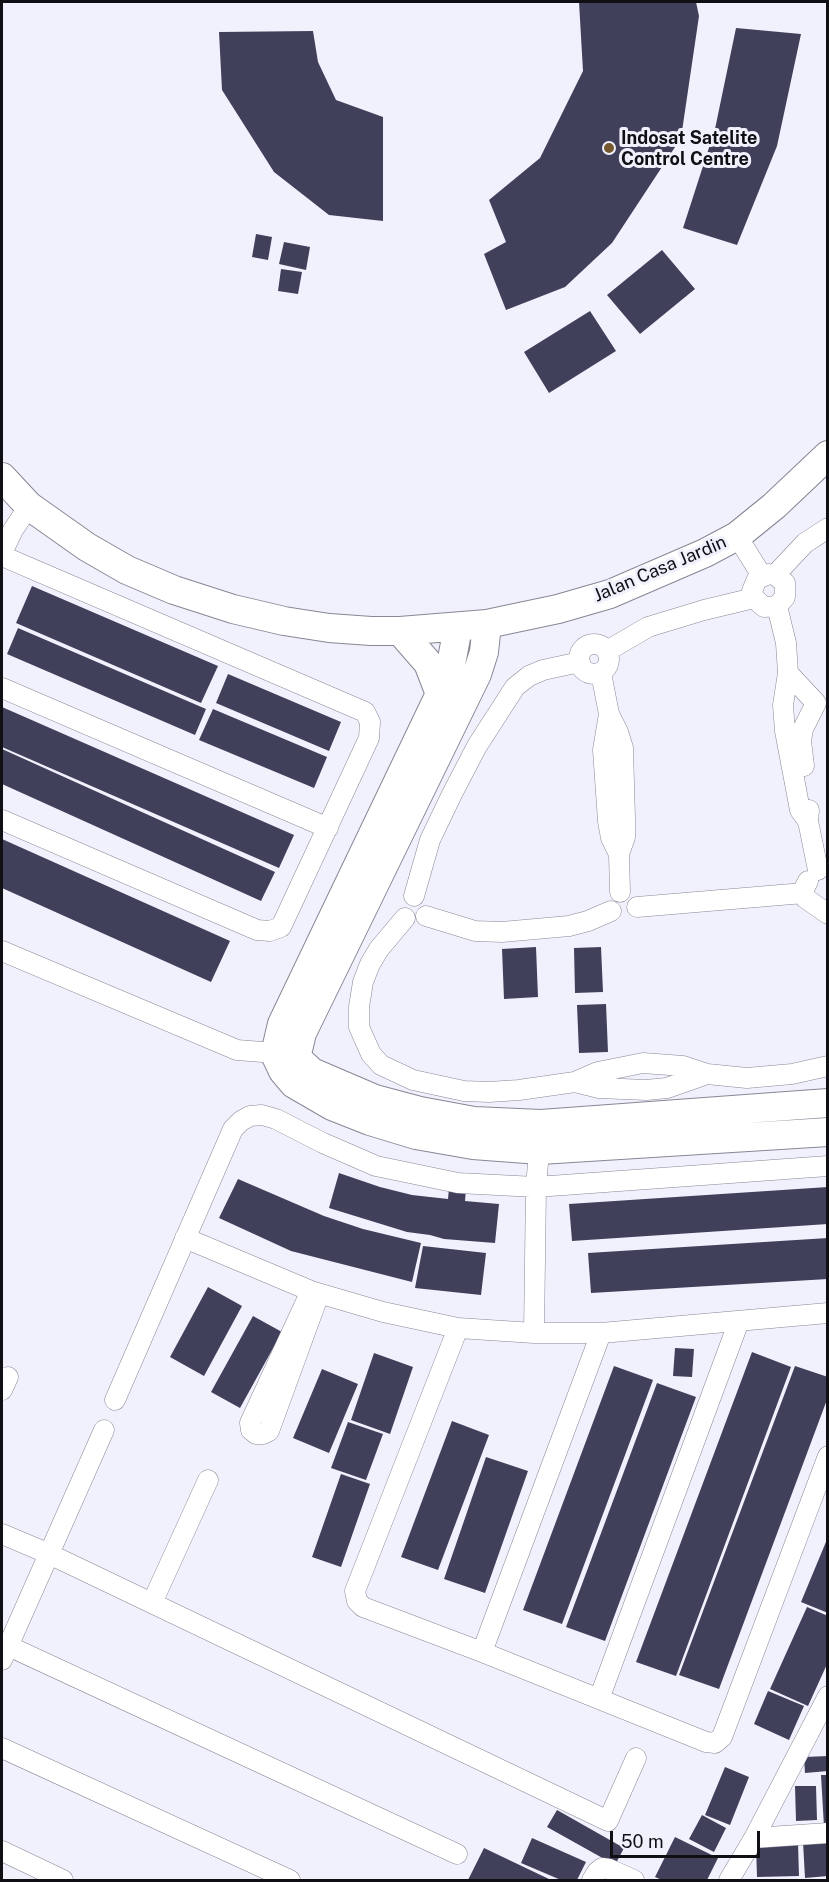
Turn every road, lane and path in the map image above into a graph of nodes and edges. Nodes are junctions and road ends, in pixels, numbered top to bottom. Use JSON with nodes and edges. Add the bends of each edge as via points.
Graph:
{"nodes":[{"id":1,"x":828,"y":455,"type":"edge"},
{"id":2,"x":2,"y":477,"type":"edge"},
{"id":3,"x":29,"y":506,"type":"junction"},
{"id":4,"x":828,"y":528,"type":"edge"},
{"id":5,"x":737,"y":536,"type":"junction"},
{"id":6,"x":2,"y":555,"type":"edge"},
{"id":7,"x":768,"y":575,"type":"junction"},
{"id":8,"x":754,"y":598,"type":"junction"},
{"id":9,"x":777,"y":606,"type":"junction"},
{"id":10,"x":487,"y":624,"type":"junction"},
{"id":11,"x":458,"y":627,"type":"junction"},
{"id":12,"x":400,"y":631,"type":"junction"},
{"id":13,"x":607,"y":651,"type":"junction"},
{"id":14,"x":580,"y":662,"type":"junction"},
{"id":15,"x":601,"y":673,"type":"junction"},
{"id":16,"x":788,"y":673,"type":"junction"},
{"id":17,"x":2,"y":688,"type":"edge"},
{"id":18,"x":440,"y":694,"type":"junction"},
{"id":19,"x":822,"y":703,"type":"edge"},
{"id":20,"x":2,"y":820,"type":"edge"},
{"id":21,"x":808,"y":821,"type":"junction"},
{"id":22,"x":328,"y":828,"type":"junction"},
{"id":23,"x":823,"y":871,"type":"edge"},
{"id":24,"x":620,"y":892,"type":"junction"},
{"id":25,"x":804,"y":893,"type":"junction"},
{"id":26,"x":414,"y":896,"type":"junction"},
{"id":27,"x":637,"y":908,"type":"junction"},
{"id":28,"x":611,"y":911,"type":"junction"},
{"id":29,"x":828,"y":914,"type":"edge"},
{"id":30,"x":426,"y":916,"type":"junction"},
{"id":31,"x":405,"y":918,"type":"junction"},
{"id":32,"x":2,"y":951,"type":"edge"},
{"id":33,"x":286,"y":1054,"type":"junction"},
{"id":34,"x":828,"y":1066,"type":"edge"},
{"id":35,"x":707,"y":1074,"type":"junction"},
{"id":36,"x":575,"y":1082,"type":"junction"},
{"id":37,"x":828,"y":1103,"type":"edge"},
{"id":38,"x":828,"y":1132,"type":"edge"},
{"id":39,"x":540,"y":1137,"type":"junction"},
{"id":40,"x":828,"y":1166,"type":"edge"},
{"id":41,"x":536,"y":1187,"type":"junction"},
{"id":42,"x":185,"y":1238,"type":"junction"},
{"id":43,"x":315,"y":1292,"type":"junction"},
{"id":44,"x":828,"y":1313,"type":"edge"},
{"id":45,"x":739,"y":1321,"type":"junction"},
{"id":46,"x":458,"y":1328,"type":"junction"},
{"id":47,"x":534,"y":1333,"type":"junction"},
{"id":48,"x":601,"y":1333,"type":"junction"},
{"id":49,"x":115,"y":1400,"type":"dead end"},
{"id":50,"x":104,"y":1430,"type":"dead end"},
{"id":51,"x":825,"y":1468,"type":"edge"},
{"id":52,"x":208,"y":1480,"type":"dead end"},
{"id":53,"x":2,"y":1534,"type":"edge"},
{"id":54,"x":47,"y":1553,"type":"junction"},
{"id":55,"x":152,"y":1603,"type":"junction"},
{"id":56,"x":4,"y":1650,"type":"edge"},
{"id":57,"x":482,"y":1652,"type":"junction"},
{"id":58,"x":828,"y":1696,"type":"edge"},
{"id":59,"x":599,"y":1699,"type":"junction"},
{"id":60,"x":821,"y":1724,"type":"edge"},
{"id":61,"x":2,"y":1748,"type":"edge"},
{"id":62,"x":636,"y":1758,"type":"dead end"},
{"id":63,"x":828,"y":1833,"type":"edge"},
{"id":64,"x":754,"y":1838,"type":"junction"},
{"id":65,"x":2,"y":1851,"type":"edge"},
{"id":66,"x":457,"y":1854,"type":"dead end"},
{"id":67,"x":597,"y":1874,"type":"edge"},
{"id":68,"x":63,"y":1881,"type":"edge"},
{"id":69,"x":290,"y":1881,"type":"edge"},
{"id":70,"x":634,"y":1881,"type":"edge"},
{"id":71,"x":729,"y":1881,"type":"edge"}],
"edges":[{"from":1,"to":5,"type":"street","name":"Jalan Casa Jardin"},
{"from":2,"to":3,"type":"street","name":"Jalan Casa Jardin"},
{"from":3,"to":6,"type":"street"},
{"from":3,"to":12,"type":"street","name":"Jalan Casa Jardin","via":[[87,547],[174,590],[284,621],[340,629]]},
{"from":4,"to":7,"type":"street"},
{"from":5,"to":7,"type":"street"},
{"from":5,"to":10,"type":"street","name":"Jalan Casa Jardin","via":[[610,594]]},
{"from":6,"to":22,"type":"street","via":[[364,712],[370,722],[369,738]]},
{"from":7,"to":8,"type":"street","via":[[753,585]]},
{"from":7,"to":9,"type":"street","via":[[785,584],[782,602]]},
{"from":8,"to":9,"type":"street","via":[[764,607]]},
{"from":8,"to":13,"type":"street","via":[[648,627]]},
{"from":9,"to":16,"type":"street"},
{"from":10,"to":11,"type":"street","name":"Jalan Casa Jardin"},
{"from":10,"to":33,"type":"street","via":[[477,674],[302,1033]]},
{"from":11,"to":12,"type":"street","name":"Jalan Casa Jardin"},
{"from":11,"to":18,"type":"street","via":[[453,660]]},
{"from":12,"to":18,"type":"street","via":[[428,663]]},
{"from":13,"to":14,"type":"street","via":[[598,645],[586,646]]},
{"from":13,"to":15,"type":"street","via":[[609,661]]},
{"from":14,"to":15,"type":"street","via":[[590,674]]},
{"from":14,"to":26,"type":"street","via":[[543,670],[515,687],[452,794],[430,840]]},
{"from":15,"to":24,"type":"street","via":[[609,714],[603,750],[608,820],[619,854]]},
{"from":16,"to":19,"type":"street"},
{"from":16,"to":21,"type":"street","via":[[784,724],[800,810]]},
{"from":17,"to":22,"type":"street"},
{"from":18,"to":33,"type":"street","via":[[282,1024]]},
{"from":19,"to":21,"type":"street","via":[[803,729],[801,741]]},
{"from":20,"to":22,"type":"street","via":[[257,930],[270,931],[281,927]]},
{"from":21,"to":23,"type":"street"},
{"from":23,"to":25,"type":"street","via":[[811,875]]},
{"from":24,"to":27,"type":"street","via":[[630,894]]},
{"from":24,"to":28,"type":"street","via":[[611,900]]},
{"from":25,"to":27,"type":"street"},
{"from":25,"to":29,"type":"street","via":[[808,901]]},
{"from":26,"to":30,"type":"street","via":[[428,905]]},
{"from":26,"to":31,"type":"street","via":[[402,907]]},
{"from":27,"to":28,"type":"street","via":[[625,919]]},
{"from":28,"to":30,"type":"street","via":[[569,926],[502,932],[476,931]]},
{"from":30,"to":31,"type":"street","via":[[416,923]]},
{"from":31,"to":36,"type":"street","via":[[379,949],[363,982],[358,1027],[370,1054],[381,1065],[413,1080],[464,1091],[519,1090]]},
{"from":32,"to":33,"type":"street","via":[[237,1050]]},
{"from":33,"to":39,"type":"street","via":[[283,1071],[294,1084],[332,1106],[370,1121],[462,1143]]},
{"from":34,"to":35,"type":"street","via":[[769,1078]]},
{"from":35,"to":36,"type":"street","via":[[667,1088],[646,1090]]},
{"from":35,"to":36,"type":"street","via":[[683,1066],[643,1063],[597,1072]]},
{"from":37,"to":39,"type":"street"},
{"from":38,"to":39,"type":"street"},
{"from":39,"to":41,"type":"street"},
{"from":40,"to":41,"type":"street"},
{"from":41,"to":42,"type":"street","via":[[458,1183],[400,1172],[351,1156],[276,1119],[250,1116],[233,1129]]},
{"from":41,"to":47,"type":"street"},
{"from":42,"to":43,"type":"street"},
{"from":42,"to":49,"type":"street"},
{"from":43,"to":43,"type":"street","via":[[269,1431],[256,1434],[250,1423]]},
{"from":43,"to":46,"type":"street"},
{"from":44,"to":45,"type":"street"},
{"from":45,"to":48,"type":"street"},
{"from":45,"to":59,"type":"street"},
{"from":46,"to":47,"type":"street"},
{"from":46,"to":57,"type":"street","via":[[355,1596],[363,1607]]},
{"from":47,"to":48,"type":"street"},
{"from":48,"to":57,"type":"street"},
{"from":50,"to":54,"type":"street"},
{"from":51,"to":59,"type":"street","via":[[719,1740],[706,1742]]},
{"from":52,"to":55,"type":"street"},
{"from":53,"to":54,"type":"street"},
{"from":54,"to":55,"type":"street"},
{"from":54,"to":56,"type":"street"},
{"from":55,"to":62,"type":"street","via":[[608,1821]]},
{"from":56,"to":66,"type":"street"},
{"from":57,"to":59,"type":"street"},
{"from":58,"to":60,"type":"street"},
{"from":60,"to":64,"type":"street"},
{"from":61,"to":69,"type":"street"},
{"from":63,"to":64,"type":"street"},
{"from":64,"to":71,"type":"street"},
{"from":65,"to":68,"type":"street"},
{"from":67,"to":70,"type":"street","via":[[609,1869]]}]}
